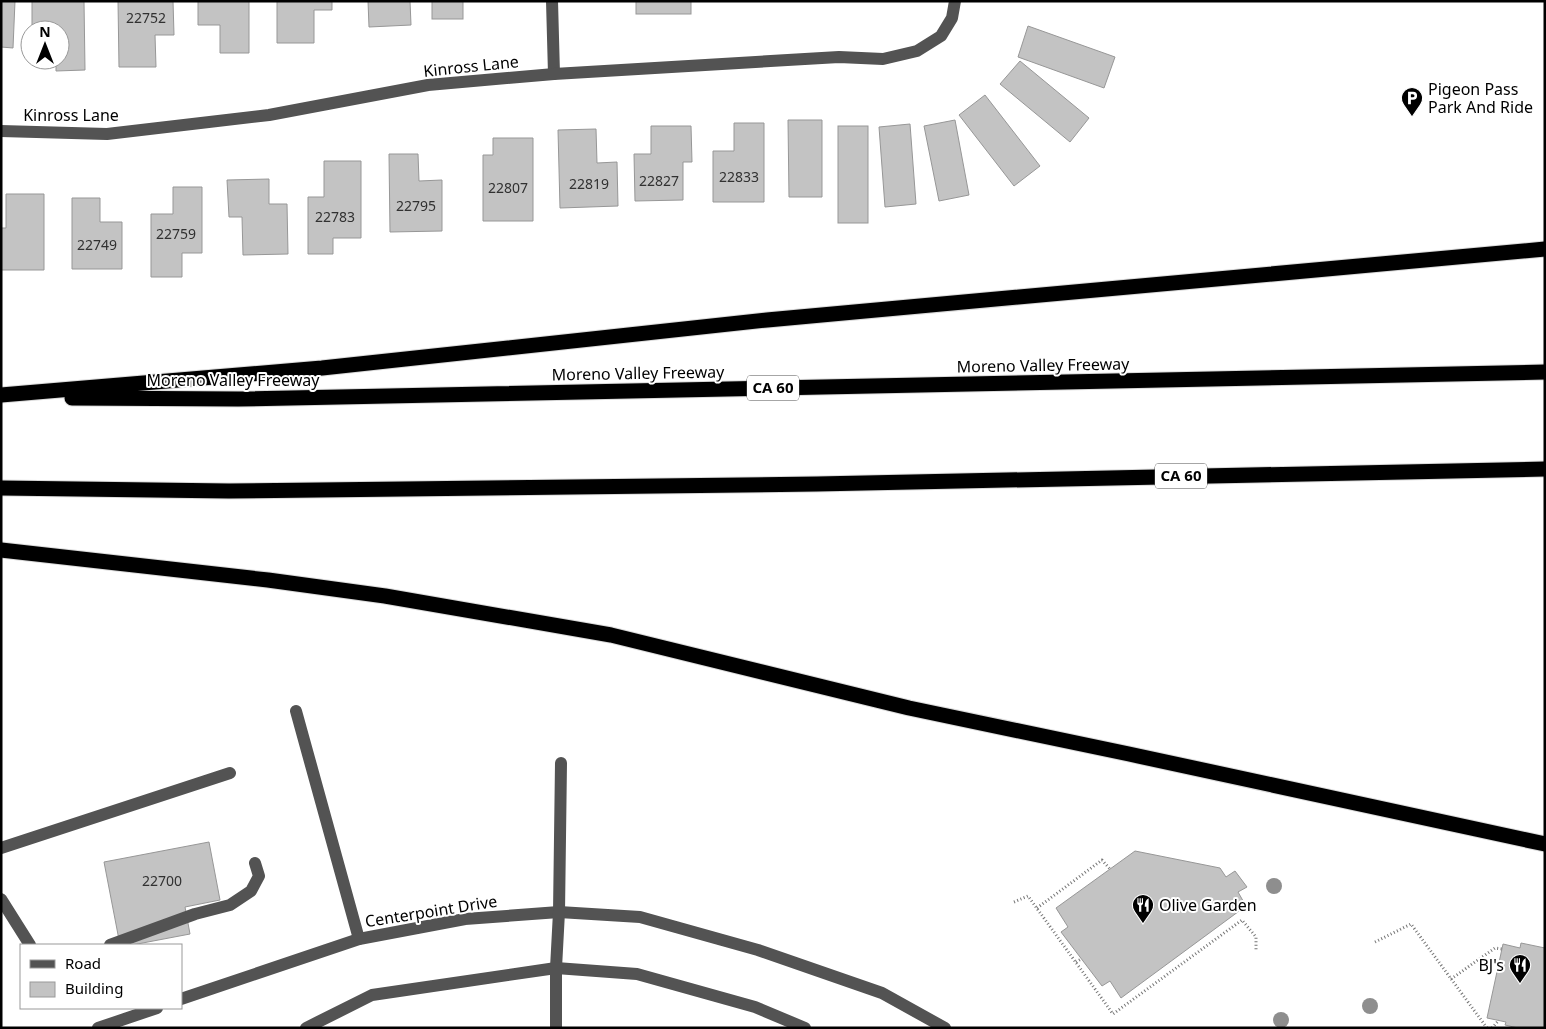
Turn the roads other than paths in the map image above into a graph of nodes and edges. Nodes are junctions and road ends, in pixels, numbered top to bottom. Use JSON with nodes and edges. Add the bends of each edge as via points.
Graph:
{"nodes":[{"id":1,"x":552,"y":1,"type":"edge"},
{"id":2,"x":955,"y":1,"type":"edge"},
{"id":3,"x":554,"y":74,"type":"junction"},
{"id":4,"x":1,"y":131,"type":"edge"},
{"id":5,"x":1545,"y":250,"type":"edge"},
{"id":6,"x":1545,"y":372,"type":"edge"},
{"id":7,"x":1,"y":397,"type":"edge"},
{"id":8,"x":1545,"y":468,"type":"edge"},
{"id":9,"x":1,"y":488,"type":"edge"},
{"id":10,"x":1,"y":550,"type":"edge"},
{"id":11,"x":296,"y":712,"type":"dead end"},
{"id":12,"x":561,"y":763,"type":"dead end"},
{"id":13,"x":230,"y":773,"type":"dead end"},
{"id":14,"x":1545,"y":844,"type":"edge"},
{"id":15,"x":1,"y":848,"type":"edge"},
{"id":16,"x":255,"y":863,"type":"dead end"},
{"id":17,"x":1,"y":899,"type":"edge"},
{"id":18,"x":559,"y":912,"type":"junction"},
{"id":19,"x":359,"y":939,"type":"junction"},
{"id":20,"x":29,"y":944,"type":"edge"},
{"id":21,"x":113,"y":944,"type":"edge"},
{"id":22,"x":556,"y":968,"type":"junction"},
{"id":23,"x":182,"y":999,"type":"edge"},
{"id":24,"x":154,"y":1009,"type":"edge"},
{"id":25,"x":98,"y":1028,"type":"edge"},
{"id":26,"x":306,"y":1028,"type":"edge"},
{"id":27,"x":556,"y":1028,"type":"edge"},
{"id":28,"x":805,"y":1028,"type":"edge"},
{"id":29,"x":946,"y":1028,"type":"edge"}],
"edges":[{"from":1,"to":3,"type":"street"},
{"from":2,"to":3,"type":"street","name":"Kinross Lane","via":[[952,18],[942,36],[917,51],[883,59],[839,57]]},
{"from":3,"to":4,"type":"street","name":"Kinross Lane","via":[[428,85],[269,115],[107,134]]},
{"from":5,"to":7,"type":"highway","via":[[767,320],[322,368]]},
{"from":6,"to":7,"type":"highway","name":"Moreno Valley Freeway","number":"CA 60","via":[[238,399]]},
{"from":8,"to":9,"type":"highway","number":"CA 60","via":[[598,487],[229,491]]},
{"from":10,"to":14,"type":"highway","via":[[385,596],[611,635],[909,708]]},
{"from":11,"to":19,"type":"street"},
{"from":12,"to":18,"type":"street"},
{"from":13,"to":15,"type":"street"},
{"from":16,"to":21,"type":"street","via":[[259,876],[251,891],[230,905],[195,914]]},
{"from":17,"to":20,"type":"street"},
{"from":18,"to":19,"type":"street","name":"Centerpoint Drive","via":[[465,919]]},
{"from":18,"to":22,"type":"street"},
{"from":18,"to":29,"type":"street","name":"Centerpoint Drive","via":[[640,917],[758,950],[882,993]]},
{"from":19,"to":23,"type":"street","name":"Centerpoint Drive"},
{"from":22,"to":26,"type":"street","via":[[372,994]]},
{"from":22,"to":27,"type":"street"},
{"from":22,"to":28,"type":"street","via":[[637,974],[755,1007]]},
{"from":24,"to":25,"type":"street"}]}
